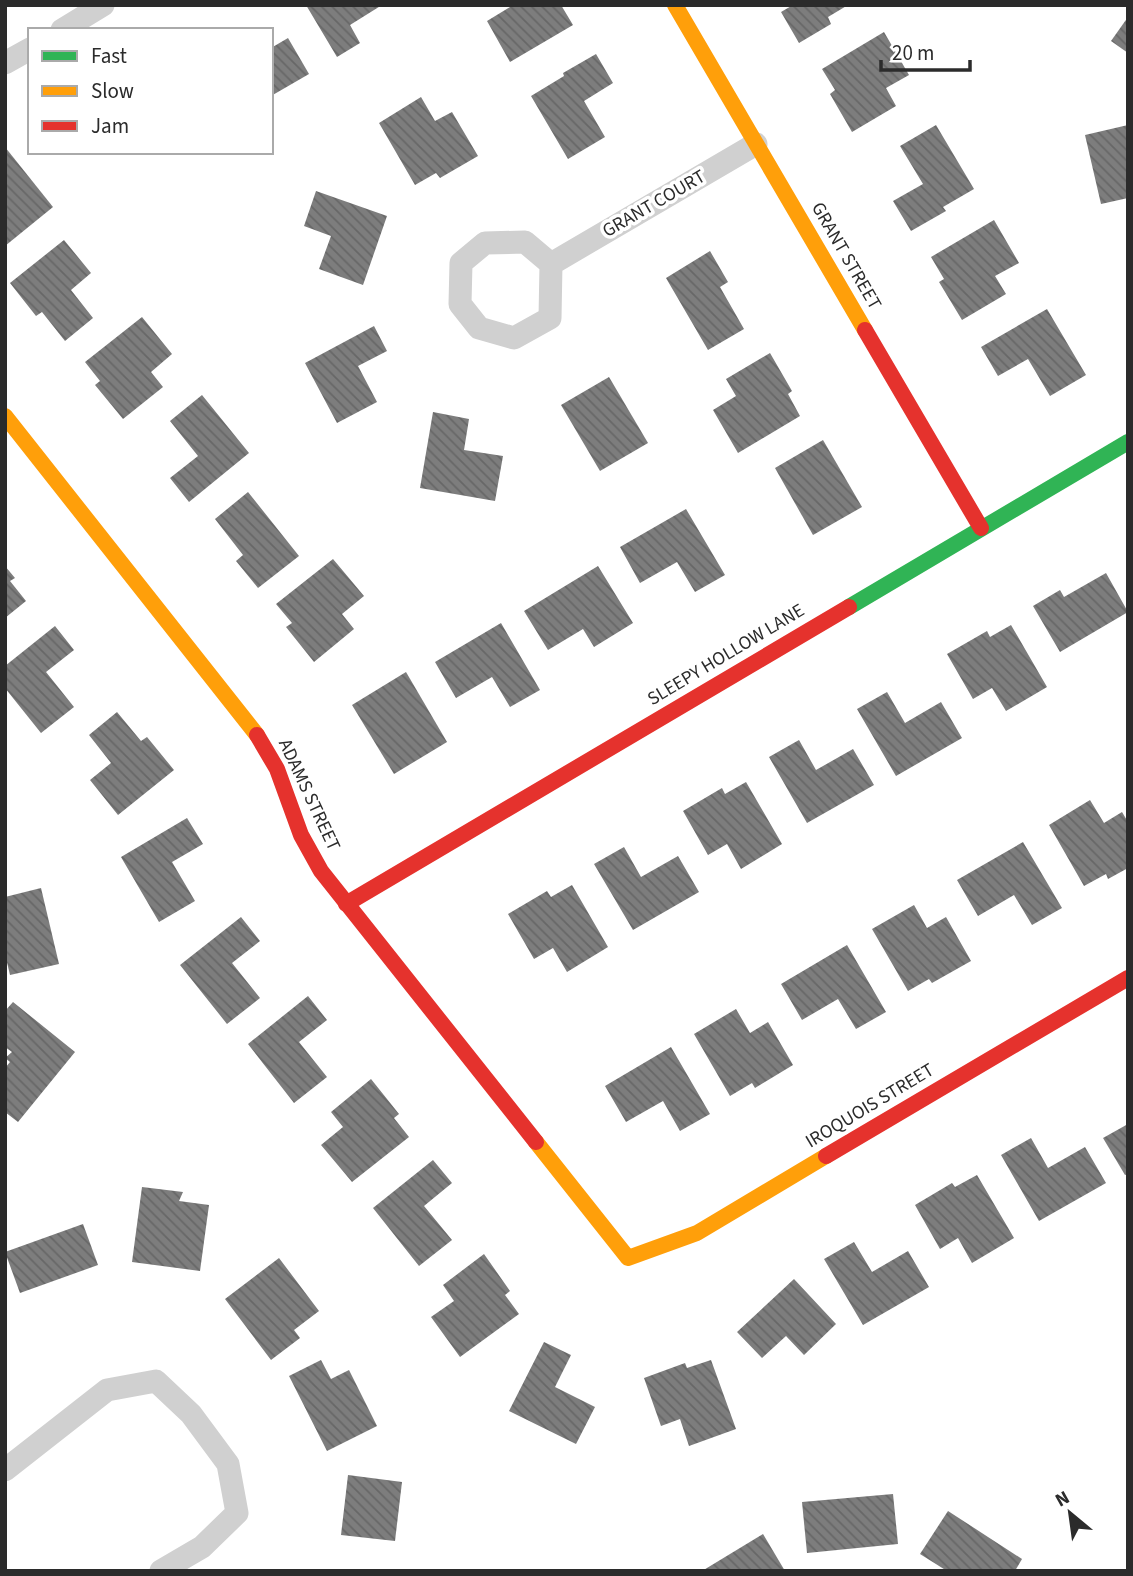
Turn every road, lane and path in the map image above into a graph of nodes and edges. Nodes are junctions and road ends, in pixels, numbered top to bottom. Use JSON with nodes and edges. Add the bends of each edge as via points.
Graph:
{"nodes":[{"id":1,"x":103,"y":5,"type":"edge"},
{"id":2,"x":675,"y":5,"type":"edge"},
{"id":3,"x":65,"y":28,"type":"edge"},
{"id":4,"x":28,"y":50,"type":"edge"},
{"id":5,"x":5,"y":63,"type":"edge"},
{"id":6,"x":756,"y":144,"type":"junction"},
{"id":7,"x":551,"y":264,"type":"junction"},
{"id":8,"x":5,"y":415,"type":"edge"},
{"id":9,"x":1128,"y":442,"type":"edge"},
{"id":10,"x":981,"y":528,"type":"junction"},
{"id":11,"x":346,"y":904,"type":"junction"},
{"id":12,"x":1128,"y":978,"type":"edge"},
{"id":13,"x":628,"y":1258,"type":"joint"},
{"id":14,"x":5,"y":1470,"type":"edge"},
{"id":15,"x":161,"y":1571,"type":"edge"}],
"edges":[{"from":1,"to":3,"type":"street"},
{"from":2,"to":6,"type":"street","name":"GRANT STREET"},
{"from":4,"to":5,"type":"street"},
{"from":6,"to":7,"type":"street","name":"GRANT COURT"},
{"from":6,"to":10,"type":"street","name":"GRANT STREET"},
{"from":7,"to":7,"type":"street","via":[[525,242],[485,243],[460,263],[460,304],[479,328],[514,338],[550,318]]},
{"from":8,"to":11,"type":"street","name":"ADAMS STREET","via":[[258,736],[277,769],[301,835]]},
{"from":9,"to":10,"type":"street","name":"SLEEPY HOLLOW LANE"},
{"from":10,"to":11,"type":"street","name":"SLEEPY HOLLOW LANE"},
{"from":11,"to":13,"type":"street","name":"ADAMS STREET"},
{"from":12,"to":13,"type":"street","name":"IROQUOIS STREET","via":[[697,1233]]},
{"from":14,"to":15,"type":"street","via":[[107,1390],[156,1381],[191,1414],[228,1464],[237,1513],[202,1547]]}]}
